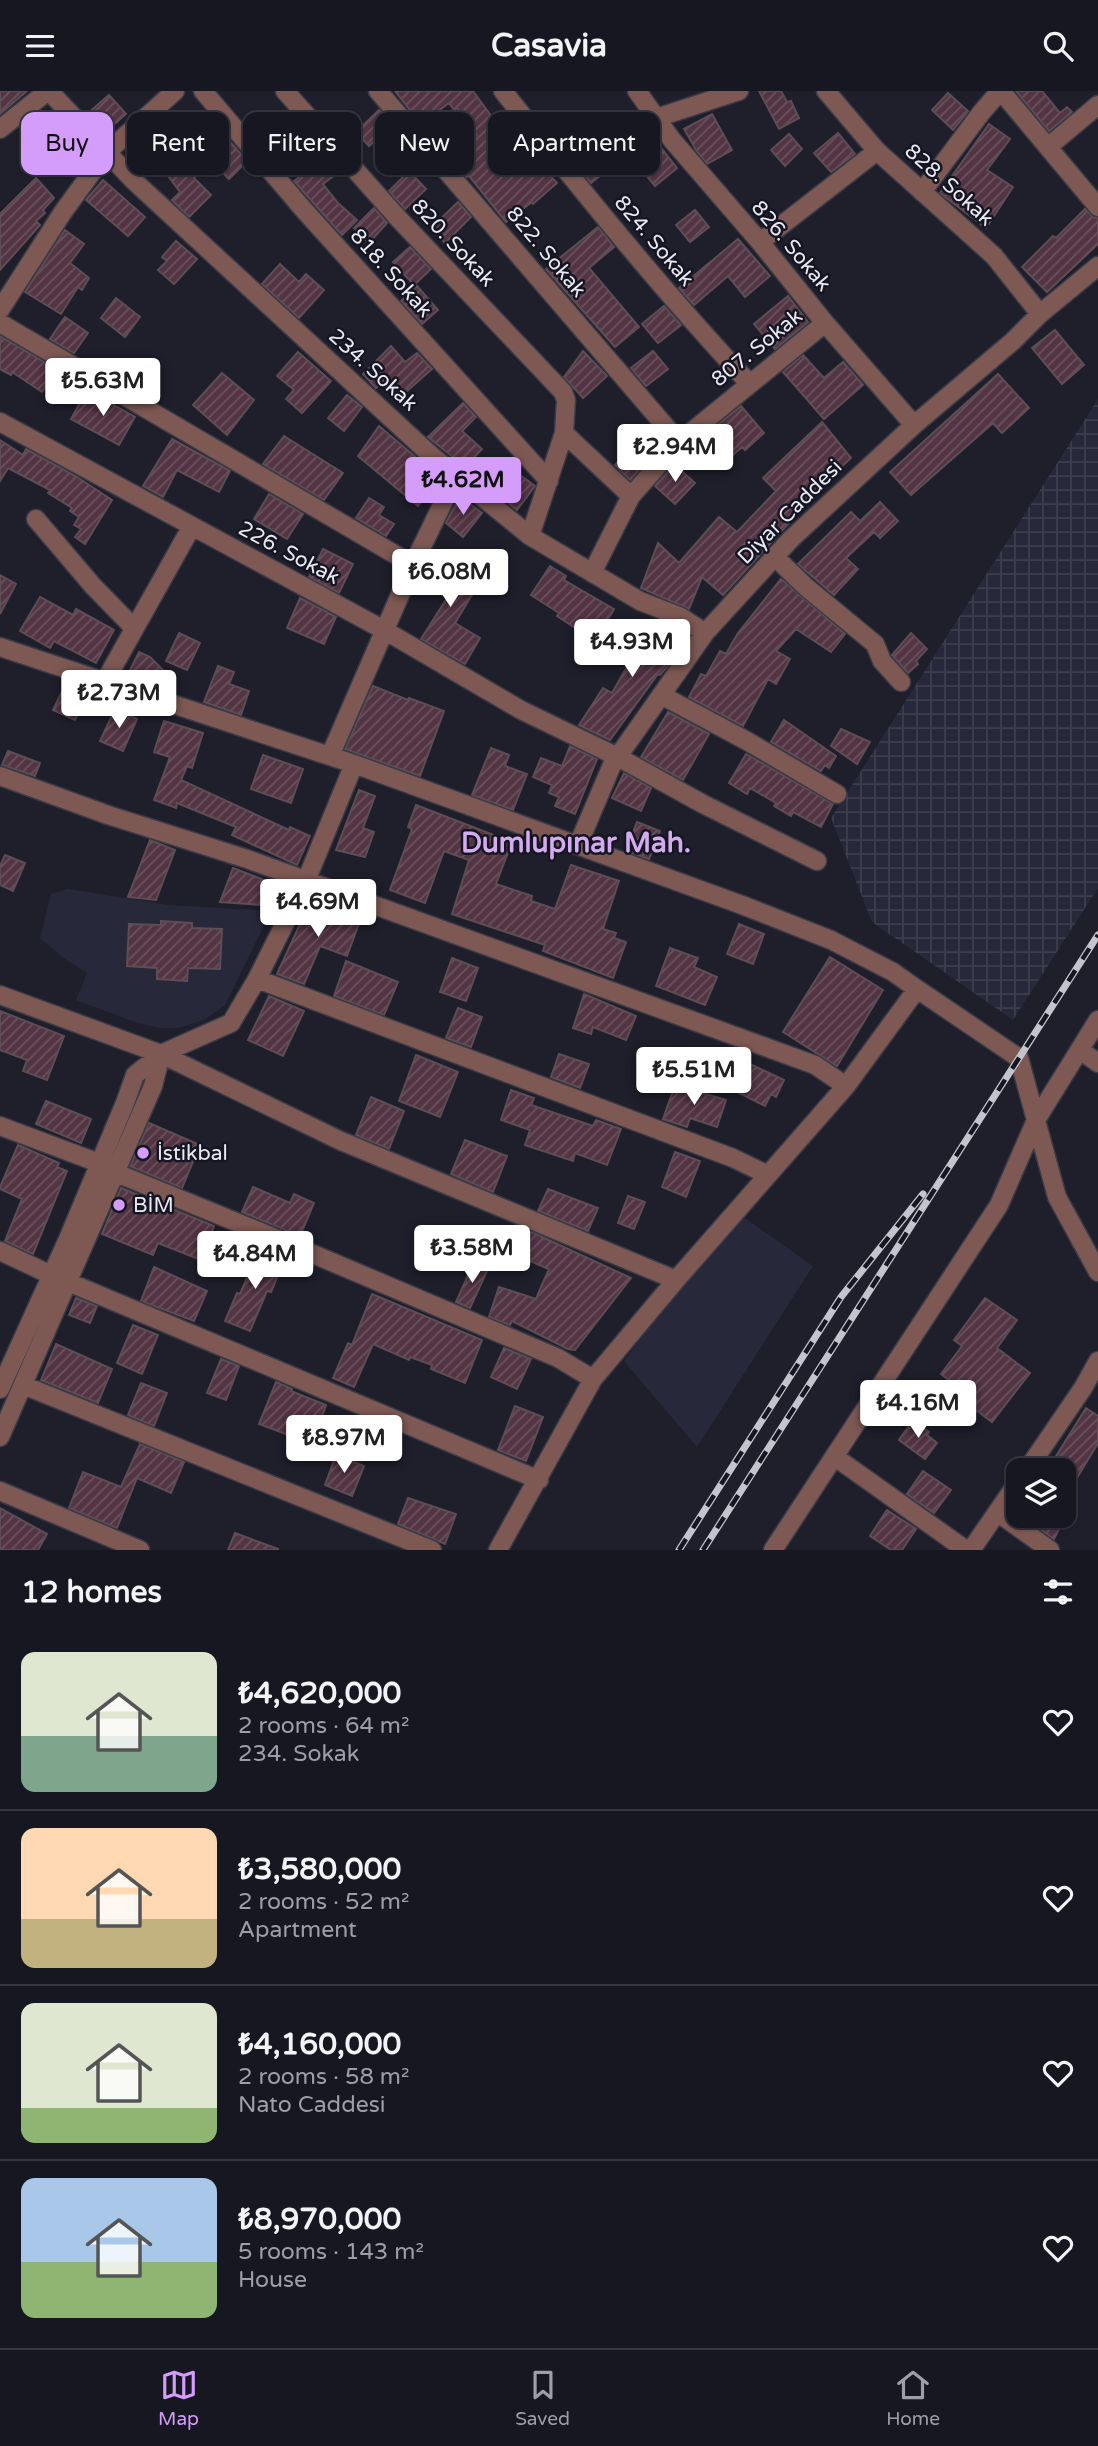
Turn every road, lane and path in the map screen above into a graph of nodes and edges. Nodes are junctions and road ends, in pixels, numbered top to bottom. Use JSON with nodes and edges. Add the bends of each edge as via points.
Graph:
{"nodes":[{"id":1,"x":49,"y":91,"type":"edge"},
{"id":2,"x":175,"y":91,"type":"edge"},
{"id":3,"x":204,"y":91,"type":"edge"},
{"id":4,"x":285,"y":91,"type":"edge"},
{"id":5,"x":378,"y":91,"type":"edge"},
{"id":6,"x":503,"y":91,"type":"edge"},
{"id":7,"x":637,"y":91,"type":"edge"},
{"id":8,"x":739,"y":91,"type":"edge"},
{"id":9,"x":826,"y":91,"type":"edge"},
{"id":10,"x":1000,"y":91,"type":"edge"},
{"id":11,"x":1098,"y":105,"type":"edge"},
{"id":12,"x":68,"y":112,"type":"edge"},
{"id":13,"x":652,"y":112,"type":"edge"},
{"id":14,"x":660,"y":117,"type":"edge"},
{"id":15,"x":660,"y":124,"type":"edge"},
{"id":16,"x":0,"y":129,"type":"edge"},
{"id":17,"x":113,"y":147,"type":"edge"},
{"id":18,"x":1048,"y":148,"type":"junction"},
{"id":19,"x":877,"y":151,"type":"junction"},
{"id":20,"x":113,"y":160,"type":"edge"},
{"id":21,"x":90,"y":175,"type":"edge"},
{"id":22,"x":922,"y":193,"type":"junction"},
{"id":23,"x":1098,"y":207,"type":"edge"},
{"id":24,"x":760,"y":242,"type":"junction"},
{"id":25,"x":1098,"y":266,"type":"edge"},
{"id":26,"x":0,"y":310,"type":"edge"},
{"id":27,"x":1040,"y":314,"type":"junction"},
{"id":28,"x":0,"y":323,"type":"edge"},
{"id":29,"x":825,"y":323,"type":"junction"},
{"id":30,"x":749,"y":383,"type":"junction"},
{"id":31,"x":0,"y":422,"type":"edge"},
{"id":32,"x":914,"y":425,"type":"junction"},
{"id":33,"x":564,"y":433,"type":"junction"},
{"id":34,"x":679,"y":442,"type":"junction"},
{"id":35,"x":457,"y":474,"type":"junction"},
{"id":36,"x":549,"y":481,"type":"junction"},
{"id":37,"x":632,"y":496,"type":"junction"},
{"id":38,"x":36,"y":519,"type":"dead end"},
{"id":39,"x":192,"y":526,"type":"junction"},
{"id":40,"x":530,"y":536,"type":"junction"},
{"id":41,"x":775,"y":557,"type":"junction"},
{"id":42,"x":413,"y":565,"type":"junction"},
{"id":43,"x":592,"y":573,"type":"junction"},
{"id":44,"x":134,"y":628,"type":"junction"},
{"id":45,"x":384,"y":630,"type":"junction"},
{"id":46,"x":705,"y":633,"type":"junction"},
{"id":47,"x":0,"y":647,"type":"edge"},
{"id":48,"x":901,"y":682,"type":"dead end"},
{"id":49,"x":104,"y":683,"type":"junction"},
{"id":50,"x":661,"y":695,"type":"junction"},
{"id":51,"x":330,"y":756,"type":"junction"},
{"id":52,"x":618,"y":757,"type":"junction"},
{"id":53,"x":354,"y":764,"type":"junction"},
{"id":54,"x":0,"y":776,"type":"edge"},
{"id":55,"x":836,"y":794,"type":"dead end"},
{"id":56,"x":578,"y":845,"type":"junction"},
{"id":57,"x":817,"y":861,"type":"dead end"},
{"id":58,"x":306,"y":881,"type":"junction"},
{"id":59,"x":257,"y":979,"type":"junction"},
{"id":60,"x":918,"y":989,"type":"junction"},
{"id":61,"x":0,"y":996,"type":"edge"},
{"id":62,"x":1098,"y":1020,"type":"edge"},
{"id":63,"x":1080,"y":1050,"type":"junction"},
{"id":64,"x":161,"y":1054,"type":"junction"},
{"id":65,"x":1098,"y":1063,"type":"edge"},
{"id":66,"x":846,"y":1086,"type":"junction"},
{"id":67,"x":1036,"y":1120,"type":"junction"},
{"id":68,"x":0,"y":1126,"type":"edge"},
{"id":69,"x":107,"y":1168,"type":"junction"},
{"id":70,"x":768,"y":1175,"type":"junction"},
{"id":71,"x":0,"y":1251,"type":"edge"},
{"id":72,"x":1098,"y":1272,"type":"edge"},
{"id":73,"x":51,"y":1275,"type":"junction"},
{"id":74,"x":676,"y":1280,"type":"junction"},
{"id":75,"x":68,"y":1282,"type":"junction"},
{"id":76,"x":1098,"y":1361,"type":"edge"},
{"id":77,"x":593,"y":1379,"type":"junction"},
{"id":78,"x":23,"y":1385,"type":"junction"},
{"id":79,"x":0,"y":1386,"type":"edge"},
{"id":80,"x":1083,"y":1388,"type":"junction"},
{"id":81,"x":1098,"y":1398,"type":"edge"},
{"id":82,"x":0,"y":1437,"type":"edge"},
{"id":83,"x":835,"y":1457,"type":"junction"},
{"id":84,"x":1035,"y":1458,"type":"edge"},
{"id":85,"x":539,"y":1480,"type":"junction"},
{"id":86,"x":0,"y":1491,"type":"edge"},
{"id":87,"x":1006,"y":1499,"type":"edge"},
{"id":88,"x":997,"y":1512,"type":"junction"},
{"id":89,"x":141,"y":1550,"type":"edge"},
{"id":90,"x":432,"y":1550,"type":"edge"},
{"id":91,"x":498,"y":1550,"type":"edge"},
{"id":92,"x":773,"y":1550,"type":"edge"},
{"id":93,"x":969,"y":1550,"type":"edge"},
{"id":94,"x":1050,"y":1550,"type":"edge"}],
"edges":[{"from":1,"to":12,"type":"street","name":"234. Sokak"},
{"from":1,"to":16,"type":"street"},
{"from":2,"to":17,"type":"street"},
{"from":3,"to":36,"type":"street","name":"818. Sokak","via":[[313,220]]},
{"from":4,"to":33,"type":"street","name":"820. Sokak","via":[[563,392]]},
{"from":5,"to":34,"type":"street","name":"822. Sokak"},
{"from":6,"to":30,"type":"street","name":"824. Sokak"},
{"from":7,"to":13,"type":"street","name":"826. Sokak"},
{"from":8,"to":14,"type":"street"},
{"from":9,"to":19,"type":"street","name":"828. Sokak"},
{"from":10,"to":18,"type":"street"},
{"from":10,"to":22,"type":"street"},
{"from":11,"to":18,"type":"street"},
{"from":15,"to":24,"type":"street","name":"826. Sokak"},
{"from":18,"to":23,"type":"street"},
{"from":19,"to":22,"type":"street","name":"828. Sokak"},
{"from":19,"to":24,"type":"street"},
{"from":20,"to":35,"type":"street","name":"234. Sokak","via":[[317,351]]},
{"from":21,"to":26,"type":"street"},
{"from":22,"to":27,"type":"street","name":"828. Sokak","via":[[994,256]]},
{"from":24,"to":29,"type":"street","name":"826. Sokak"},
{"from":25,"to":27,"type":"street","name":"Diyar Caddesi"},
{"from":27,"to":32,"type":"street","name":"Diyar Caddesi"},
{"from":28,"to":42,"type":"street"},
{"from":29,"to":30,"type":"street","name":"807. Sokak"},
{"from":29,"to":32,"type":"street","name":"826. Sokak"},
{"from":30,"to":34,"type":"street","name":"807. Sokak"},
{"from":31,"to":39,"type":"street","name":"226. Sokak"},
{"from":32,"to":41,"type":"street","name":"Diyar Caddesi"},
{"from":33,"to":36,"type":"street","name":"820. Sokak"},
{"from":33,"to":37,"type":"street"},
{"from":34,"to":37,"type":"street","name":"807. Sokak"},
{"from":35,"to":40,"type":"street","name":"234. Sokak"},
{"from":35,"to":42,"type":"street"},
{"from":36,"to":40,"type":"street","name":"820. Sokak"},
{"from":37,"to":43,"type":"street","name":"807. Sokak"},
{"from":38,"to":44,"type":"street"},
{"from":39,"to":44,"type":"street"},
{"from":39,"to":45,"type":"street","name":"226. Sokak"},
{"from":40,"to":43,"type":"street","name":"234. Sokak"},
{"from":41,"to":46,"type":"street","name":"Diyar Caddesi"},
{"from":41,"to":48,"type":"street","via":[[875,644],[882,661]]},
{"from":42,"to":45,"type":"street"},
{"from":43,"to":46,"type":"street","name":"234. Sokak"},
{"from":44,"to":49,"type":"street"},
{"from":45,"to":51,"type":"street"},
{"from":45,"to":52,"type":"street","name":"226. Sokak","via":[[521,710]]},
{"from":46,"to":50,"type":"street","name":"Diyar Caddesi"},
{"from":47,"to":49,"type":"street"},
{"from":49,"to":51,"type":"street"},
{"from":50,"to":52,"type":"street","name":"Diyar Caddesi"},
{"from":50,"to":55,"type":"street"},
{"from":51,"to":53,"type":"street"},
{"from":52,"to":56,"type":"street","name":"Diyar Caddesi"},
{"from":52,"to":57,"type":"street","name":"226. Sokak"},
{"from":53,"to":56,"type":"street"},
{"from":53,"to":58,"type":"street"},
{"from":54,"to":58,"type":"street"},
{"from":56,"to":60,"type":"street","via":[[831,940]]},
{"from":58,"to":59,"type":"street"},
{"from":58,"to":66,"type":"street","via":[[815,1065]]},
{"from":59,"to":64,"type":"street","via":[[230,1023]]},
{"from":59,"to":70,"type":"street"},
{"from":60,"to":66,"type":"street"},
{"from":60,"to":67,"type":"street","via":[[1019,1058]]},
{"from":61,"to":64,"type":"street"},
{"from":62,"to":63,"type":"street"},
{"from":63,"to":65,"type":"street"},
{"from":63,"to":67,"type":"street"},
{"from":64,"to":69,"type":"street","via":[[153,1086]]},
{"from":64,"to":74,"type":"street","via":[[341,1141]]},
{"from":66,"to":70,"type":"street"},
{"from":67,"to":72,"type":"street","via":[[1057,1197]]},
{"from":67,"to":83,"type":"street","via":[[999,1205]]},
{"from":68,"to":69,"type":"street"},
{"from":69,"to":73,"type":"street"},
{"from":69,"to":75,"type":"street"},
{"from":69,"to":77,"type":"street","via":[[558,1359]]},
{"from":70,"to":74,"type":"street"},
{"from":71,"to":73,"type":"street"},
{"from":73,"to":79,"type":"street"},
{"from":74,"to":77,"type":"street"},
{"from":75,"to":78,"type":"street"},
{"from":75,"to":85,"type":"street"},
{"from":76,"to":80,"type":"street"},
{"from":77,"to":85,"type":"street"},
{"from":78,"to":82,"type":"street"},
{"from":78,"to":90,"type":"street"},
{"from":80,"to":81,"type":"street"},
{"from":80,"to":84,"type":"street"},
{"from":83,"to":92,"type":"street"},
{"from":83,"to":93,"type":"street"},
{"from":85,"to":91,"type":"street"},
{"from":86,"to":89,"type":"street"},
{"from":87,"to":88,"type":"street"},
{"from":88,"to":93,"type":"street"},
{"from":88,"to":94,"type":"street"}]}
